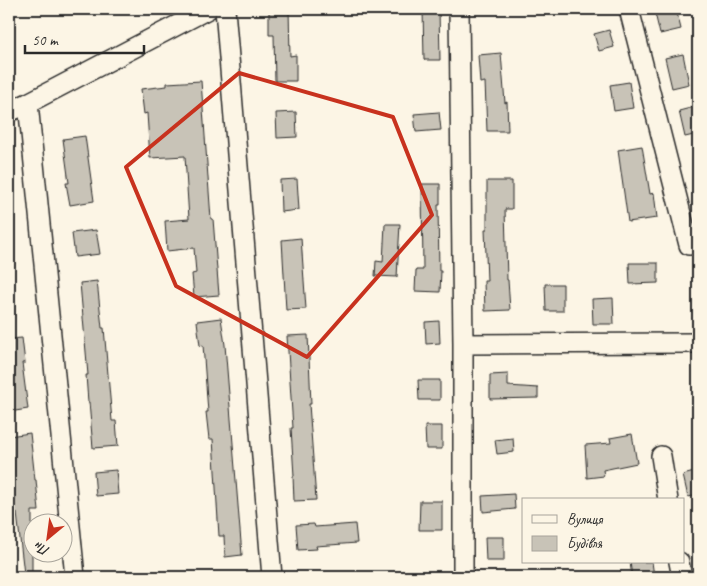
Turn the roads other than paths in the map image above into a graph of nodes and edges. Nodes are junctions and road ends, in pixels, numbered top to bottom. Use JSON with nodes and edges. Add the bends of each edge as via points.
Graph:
{"nodes":[{"id":1,"x":208,"y":9,"type":"edge"},
{"id":2,"x":225,"y":9,"type":"edge"},
{"id":3,"x":459,"y":9,"type":"edge"},
{"id":4,"x":629,"y":9,"type":"edge"},
{"id":5,"x":28,"y":103,"type":"junction"},
{"id":6,"x":9,"y":112,"type":"edge"},
{"id":7,"x":689,"y":245,"type":"dead end"},
{"id":8,"x":698,"y":343,"type":"edge"},
{"id":9,"x":463,"y":344,"type":"junction"},
{"id":10,"x":661,"y":456,"type":"dead end"},
{"id":11,"x":668,"y":498,"type":"edge"},
{"id":12,"x":679,"y":564,"type":"edge"},
{"id":13,"x":75,"y":577,"type":"edge"},
{"id":14,"x":272,"y":577,"type":"edge"},
{"id":15,"x":463,"y":577,"type":"edge"},
{"id":16,"x":682,"y":577,"type":"edge"}],
"edges":[{"from":1,"to":5,"type":"street"},
{"from":2,"to":14,"type":"street"},
{"from":3,"to":9,"type":"street"},
{"from":4,"to":7,"type":"street"},
{"from":5,"to":6,"type":"street"},
{"from":5,"to":13,"type":"street"},
{"from":8,"to":9,"type":"street"},
{"from":9,"to":15,"type":"street"},
{"from":10,"to":11,"type":"street"},
{"from":12,"to":16,"type":"street"}]}
